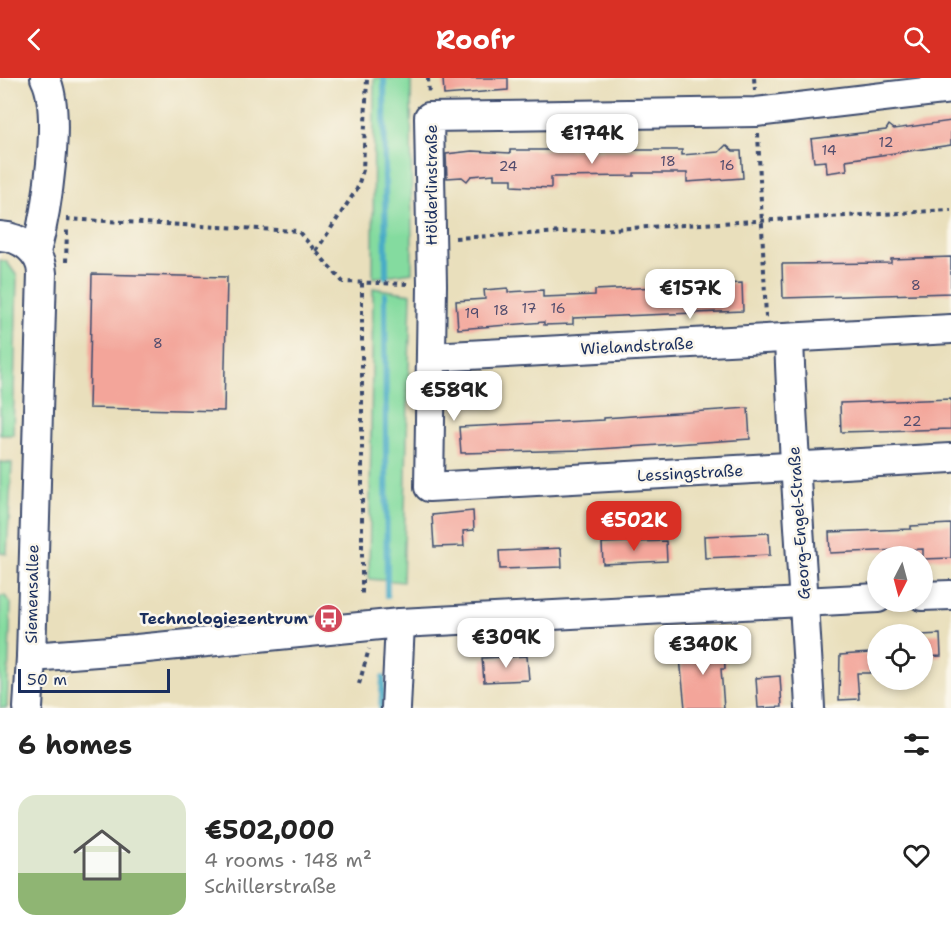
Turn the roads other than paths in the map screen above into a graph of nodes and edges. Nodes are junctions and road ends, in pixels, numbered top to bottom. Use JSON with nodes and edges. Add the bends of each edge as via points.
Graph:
{"nodes":[{"id":1,"x":45,"y":78,"type":"edge"},
{"id":2,"x":951,"y":89,"type":"edge"},
{"id":3,"x":0,"y":236,"type":"edge"},
{"id":4,"x":36,"y":252,"type":"junction"},
{"id":5,"x":951,"y":329,"type":"edge"},
{"id":6,"x":778,"y":339,"type":"junction"},
{"id":7,"x":431,"y":357,"type":"junction"},
{"id":8,"x":951,"y":458,"type":"edge"},
{"id":9,"x":793,"y":468,"type":"junction"},
{"id":10,"x":429,"y":487,"type":"joint"},
{"id":11,"x":951,"y":595,"type":"edge"},
{"id":12,"x":933,"y":596,"type":"edge"},
{"id":13,"x":867,"y":599,"type":"edge"},
{"id":14,"x":805,"y":602,"type":"junction"},
{"id":15,"x":400,"y":623,"type":"junction"},
{"id":16,"x":31,"y":657,"type":"junction"},
{"id":17,"x":28,"y":708,"type":"edge"},
{"id":18,"x":396,"y":708,"type":"edge"},
{"id":19,"x":810,"y":708,"type":"edge"}],
"edges":[{"from":1,"to":4,"type":"street","via":[[52,109],[56,218]]},
{"from":2,"to":7,"type":"street","name":"Hölderlinstraße","via":[[756,112],[429,117]]},
{"from":3,"to":4,"type":"street","via":[[8,236]]},
{"from":4,"to":16,"type":"street","name":"Siemensallee","via":[[42,273]]},
{"from":5,"to":6,"type":"street","name":"Wielandstraße"},
{"from":6,"to":7,"type":"street","name":"Wielandstraße"},
{"from":6,"to":9,"type":"street","name":"Georg-Engel-Straße"},
{"from":7,"to":10,"type":"street","name":"Hölderlinstraße"},
{"from":8,"to":9,"type":"street","name":"Lessingstraße"},
{"from":9,"to":10,"type":"street","name":"Lessingstraße"},
{"from":9,"to":14,"type":"street","name":"Georg-Engel-Straße"},
{"from":11,"to":12,"type":"street"},
{"from":13,"to":14,"type":"street","name":"Siemensallee"},
{"from":14,"to":15,"type":"street","name":"Siemensallee"},
{"from":14,"to":19,"type":"street","name":"Georg-Engel-Straße"},
{"from":15,"to":16,"type":"street","name":"Siemensallee","via":[[360,635]]},
{"from":15,"to":18,"type":"street"},
{"from":16,"to":17,"type":"street"}]}
